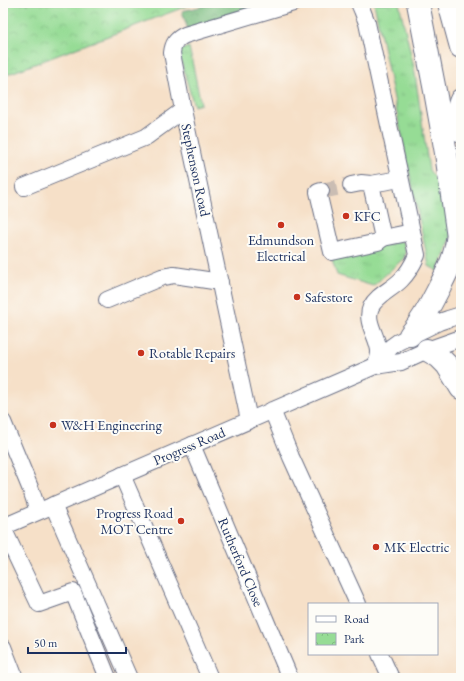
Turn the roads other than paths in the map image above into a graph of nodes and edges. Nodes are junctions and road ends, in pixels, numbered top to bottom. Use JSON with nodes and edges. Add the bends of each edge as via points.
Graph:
{"nodes":[{"id":1,"x":293,"y":3,"type":"edge"},
{"id":2,"x":359,"y":3,"type":"edge"},
{"id":3,"x":418,"y":3,"type":"edge"},
{"id":4,"x":449,"y":3,"type":"edge"},
{"id":5,"x":461,"y":48,"type":"edge"},
{"id":6,"x":461,"y":100,"type":"edge"},
{"id":7,"x":183,"y":110,"type":"junction"},
{"id":8,"x":461,"y":131,"type":"edge"},
{"id":9,"x":400,"y":179,"type":"junction"},
{"id":10,"x":371,"y":184,"type":"junction"},
{"id":11,"x":351,"y":185,"type":"tunnel mouth"},
{"id":12,"x":24,"y":187,"type":"dead end"},
{"id":13,"x":321,"y":191,"type":"dead end"},
{"id":14,"x":412,"y":232,"type":"junction"},
{"id":15,"x":458,"y":234,"type":"junction"},
{"id":16,"x":383,"y":238,"type":"junction"},
{"id":17,"x":461,"y":259,"type":"edge"},
{"id":18,"x":220,"y":282,"type":"junction"},
{"id":19,"x":107,"y":300,"type":"dead end"},
{"id":20,"x":461,"y":315,"type":"edge"},
{"id":21,"x":374,"y":335,"type":"junction"},
{"id":22,"x":404,"y":338,"type":"junction"},
{"id":23,"x":461,"y":338,"type":"edge"},
{"id":24,"x":427,"y":350,"type":"junction"},
{"id":25,"x":375,"y":366,"type":"junction"},
{"id":26,"x":461,"y":388,"type":"edge"},
{"id":27,"x":272,"y":410,"type":"junction"},
{"id":28,"x":250,"y":420,"type":"junction"},
{"id":29,"x":3,"y":422,"type":"edge"},
{"id":30,"x":192,"y":445,"type":"junction"},
{"id":31,"x":122,"y":475,"type":"junction"},
{"id":32,"x":45,"y":508,"type":"junction"},
{"id":33,"x":3,"y":527,"type":"edge"},
{"id":34,"x":358,"y":603,"type":"edge"},
{"id":35,"x":3,"y":647,"type":"edge"},
{"id":36,"x":380,"y":655,"type":"edge"},
{"id":37,"x":15,"y":678,"type":"edge"},
{"id":38,"x":108,"y":678,"type":"edge"},
{"id":39,"x":129,"y":678,"type":"edge"},
{"id":40,"x":210,"y":678,"type":"edge"},
{"id":41,"x":290,"y":678,"type":"edge"},
{"id":42,"x":391,"y":678,"type":"edge"}],
"edges":[{"from":1,"to":7,"type":"street","name":"Stephenson Road","via":[[185,35],[174,42],[172,53]]},
{"from":2,"to":9,"type":"street","via":[[367,23]]},
{"from":3,"to":15,"type":"highway"},
{"from":4,"to":5,"type":"highway"},
{"from":6,"to":8,"type":"highway","via":[[458,111]]},
{"from":7,"to":12,"type":"street","via":[[146,137]]},
{"from":7,"to":18,"type":"street","name":"Stephenson Road"},
{"from":9,"to":10,"type":"street"},
{"from":9,"to":14,"type":"street"},
{"from":10,"to":11,"type":"street"},
{"from":10,"to":16,"type":"street"},
{"from":13,"to":16,"type":"street","via":[[318,192],[332,252],[378,242]]},
{"from":14,"to":16,"type":"street"},
{"from":14,"to":21,"type":"street","via":[[417,255],[400,281],[381,295],[371,308],[369,317]]},
{"from":15,"to":17,"type":"highway"},
{"from":15,"to":22,"type":"highway","via":[[452,262],[423,318]]},
{"from":18,"to":19,"type":"street","via":[[174,275],[162,277]]},
{"from":18,"to":28,"type":"street","name":"Stephenson Road"},
{"from":20,"to":22,"type":"street","name":"Progress Road"},
{"from":21,"to":22,"type":"street","via":[[377,340],[386,344]]},
{"from":21,"to":25,"type":"street","via":[[379,351]]},
{"from":22,"to":25,"type":"street","name":"Progress Road","via":[[391,347]]},
{"from":23,"to":24,"type":"street","name":"Progress Road"},
{"from":24,"to":25,"type":"street","name":"Progress Road","via":[[401,362]]},
{"from":24,"to":26,"type":"highway","via":[[447,365]]},
{"from":25,"to":27,"type":"street","name":"Progress Road"},
{"from":27,"to":28,"type":"street","name":"Progress Road"},
{"from":27,"to":34,"type":"street"},
{"from":28,"to":30,"type":"street","name":"Progress Road"},
{"from":29,"to":32,"type":"street","via":[[31,490]]},
{"from":30,"to":31,"type":"street","name":"Progress Road"},
{"from":30,"to":41,"type":"street","name":"Rutherford Close"},
{"from":31,"to":32,"type":"street","name":"Progress Road"},
{"from":31,"to":40,"type":"street"},
{"from":32,"to":33,"type":"street","name":"Progress Road"},
{"from":32,"to":39,"type":"street"},
{"from":33,"to":38,"type":"street","via":[[39,604],[73,592]]},
{"from":35,"to":37,"type":"street"},
{"from":36,"to":42,"type":"street"}]}
